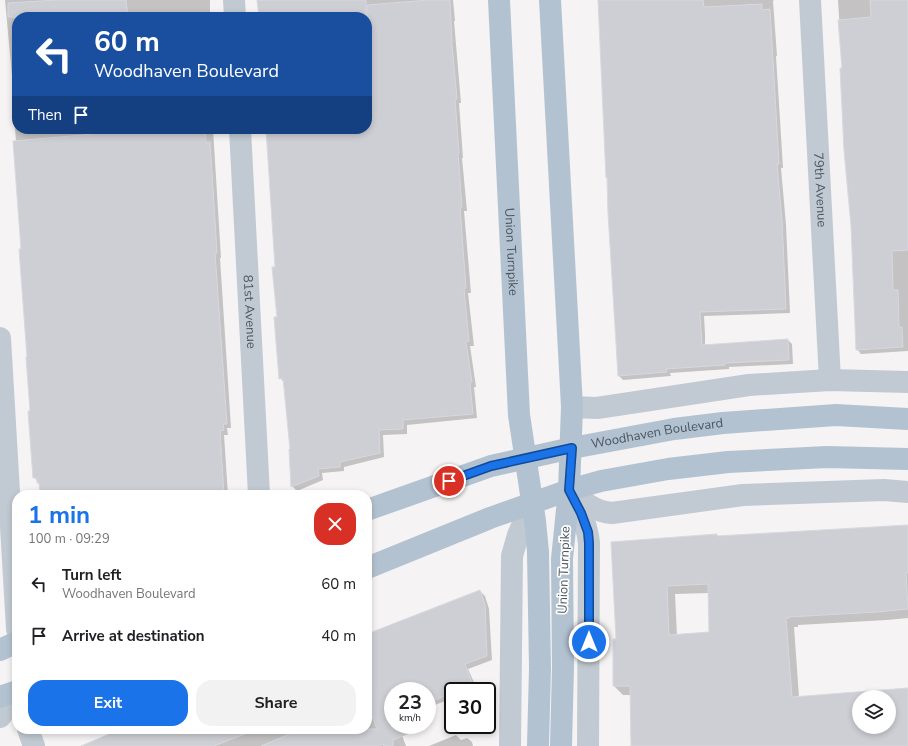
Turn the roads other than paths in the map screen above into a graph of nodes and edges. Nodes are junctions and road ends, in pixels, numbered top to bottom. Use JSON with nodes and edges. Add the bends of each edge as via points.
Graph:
{"nodes":[{"id":1,"x":234,"y":0,"type":"edge"},
{"id":2,"x":499,"y":0,"type":"edge"},
{"id":3,"x":550,"y":0,"type":"edge"},
{"id":4,"x":810,"y":0,"type":"edge"},
{"id":5,"x":234,"y":12,"type":"edge"},
{"id":6,"x":240,"y":134,"type":"edge"},
{"id":7,"x":0,"y":338,"type":"edge"},
{"id":8,"x":830,"y":380,"type":"junction"},
{"id":9,"x":908,"y":382,"type":"edge"},
{"id":10,"x":572,"y":407,"type":"junction"},
{"id":11,"x":908,"y":419,"type":"edge"},
{"id":12,"x":572,"y":448,"type":"junction"},
{"id":13,"x":526,"y":459,"type":"junction"},
{"id":14,"x":908,"y":459,"type":"edge"},
{"id":15,"x":259,"y":490,"type":"edge"},
{"id":16,"x":569,"y":490,"type":"junction"},
{"id":17,"x":908,"y":492,"type":"edge"},
{"id":18,"x":532,"y":503,"type":"junction"},
{"id":19,"x":372,"y":508,"type":"edge"},
{"id":20,"x":12,"y":543,"type":"edge"},
{"id":21,"x":372,"y":566,"type":"edge"},
{"id":22,"x":12,"y":644,"type":"edge"},
{"id":23,"x":0,"y":650,"type":"edge"},
{"id":24,"x":12,"y":693,"type":"edge"},
{"id":25,"x":0,"y":697,"type":"edge"},
{"id":26,"x":12,"y":702,"type":"edge"},
{"id":27,"x":0,"y":717,"type":"edge"},
{"id":28,"x":30,"y":734,"type":"edge"},
{"id":29,"x":34,"y":746,"type":"edge"},
{"id":30,"x":510,"y":746,"type":"edge"},
{"id":31,"x":538,"y":746,"type":"edge"},
{"id":32,"x":561,"y":746,"type":"edge"},
{"id":33,"x":588,"y":746,"type":"edge"}],
"edges":[{"from":1,"to":5,"type":"street"},
{"from":2,"to":13,"type":"main road","name":"Union Turnpike","via":[[519,415]]},
{"from":3,"to":10,"type":"main road","name":"Union Turnpike"},
{"from":4,"to":8,"type":"street","name":"79th Avenue"},
{"from":6,"to":15,"type":"street","name":"81st Avenue"},
{"from":7,"to":20,"type":"street"},
{"from":8,"to":9,"type":"street"},
{"from":8,"to":10,"type":"street","via":[[749,385],[597,408]]},
{"from":10,"to":12,"type":"main road","name":"Union Turnpike"},
{"from":11,"to":12,"type":"main road","name":"Woodhaven Boulevard","via":[[836,415],[723,423],[674,429]]},
{"from":12,"to":13,"type":"main road","name":"Woodhaven Boulevard"},
{"from":12,"to":16,"type":"main road","name":"Union Turnpike"},
{"from":13,"to":18,"type":"main road","name":"Union Turnpike"},
{"from":13,"to":19,"type":"main road","name":"Woodhaven Boulevard","via":[[491,466]]},
{"from":14,"to":16,"type":"main road","via":[[827,457],[708,464],[601,481]]},
{"from":16,"to":17,"type":"street","via":[[593,508],[612,513],[743,495],[884,490]]},
{"from":16,"to":18,"type":"main road"},
{"from":16,"to":32,"type":"main road","name":"Union Turnpike","via":[[562,559]]},
{"from":16,"to":33,"type":"street","name":"Union Turnpike","via":[[581,513],[589,543]]},
{"from":18,"to":21,"type":"main road"},
{"from":18,"to":30,"type":"street","via":[[512,556]]},
{"from":18,"to":31,"type":"main road","name":"Union Turnpike","via":[[538,552],[540,622]]},
{"from":22,"to":23,"type":"main road"},
{"from":24,"to":25,"type":"main road"},
{"from":26,"to":27,"type":"street"},
{"from":28,"to":29,"type":"street"}]}
